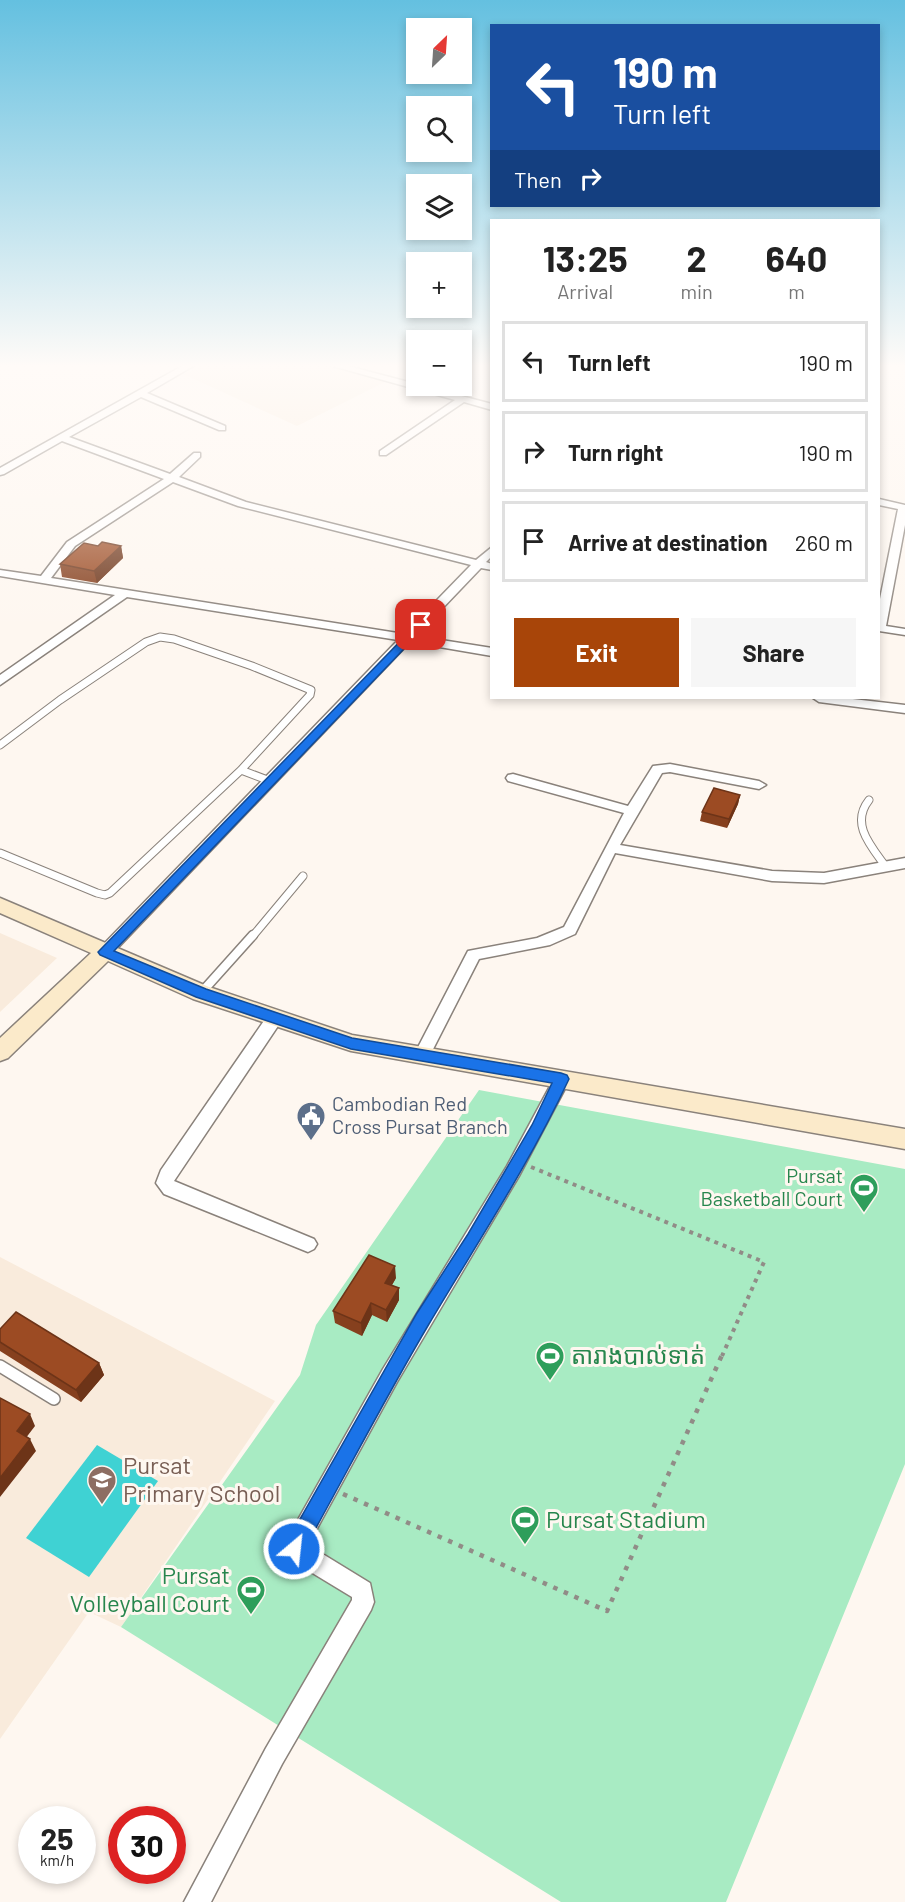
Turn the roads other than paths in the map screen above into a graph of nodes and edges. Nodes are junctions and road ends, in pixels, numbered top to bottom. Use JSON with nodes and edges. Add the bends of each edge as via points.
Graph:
{"nodes":[{"id":1,"x":31,"y":454,"type":"edge"},
{"id":2,"x":105,"y":454,"type":"edge"},
{"id":3,"x":197,"y":455,"type":"dead end"},
{"id":4,"x":0,"y":472,"type":"edge"},
{"id":5,"x":171,"y":478,"type":"junction"},
{"id":6,"x":880,"y":502,"type":"edge"},
{"id":7,"x":904,"y":508,"type":"edge"},
{"id":8,"x":490,"y":552,"type":"edge"},
{"id":9,"x":478,"y":565,"type":"junction"},
{"id":10,"x":490,"y":567,"type":"edge"},
{"id":11,"x":0,"y":573,"type":"edge"},
{"id":12,"x":17,"y":575,"type":"junction"},
{"id":13,"x":45,"y":579,"type":"junction"},
{"id":14,"x":0,"y":587,"type":"edge"},
{"id":15,"x":123,"y":594,"type":"junction"},
{"id":16,"x":880,"y":623,"type":"edge"},
{"id":17,"x":880,"y":628,"type":"edge"},
{"id":18,"x":905,"y":632,"type":"edge"},
{"id":19,"x":407,"y":640,"type":"junction"},
{"id":20,"x":490,"y":652,"type":"edge"},
{"id":21,"x":0,"y":681,"type":"edge"},
{"id":22,"x":826,"y":699,"type":"edge"},
{"id":23,"x":905,"y":710,"type":"edge"},
{"id":24,"x":0,"y":745,"type":"edge"},
{"id":25,"x":241,"y":770,"type":"junction"},
{"id":26,"x":513,"y":778,"type":"dead end"},
{"id":27,"x":270,"y":781,"type":"junction"},
{"id":28,"x":759,"y":785,"type":"dead end"},
{"id":29,"x":869,"y":800,"type":"dead end"},
{"id":30,"x":632,"y":811,"type":"junction"},
{"id":31,"x":611,"y":848,"type":"junction"},
{"id":32,"x":0,"y":853,"type":"edge"},
{"id":33,"x":905,"y":863,"type":"edge"},
{"id":34,"x":886,"y":867,"type":"junction"},
{"id":35,"x":303,"y":876,"type":"dead end"},
{"id":36,"x":0,"y":905,"type":"edge"},
{"id":37,"x":105,"y":952,"type":"junction"},
{"id":38,"x":201,"y":993,"type":"junction"},
{"id":39,"x":273,"y":1019,"type":"junction"},
{"id":40,"x":0,"y":1052,"type":"edge"},
{"id":41,"x":422,"y":1055,"type":"junction"},
{"id":42,"x":561,"y":1079,"type":"junction"},
{"id":43,"x":905,"y":1139,"type":"edge"},
{"id":44,"x":308,"y":1244,"type":"dead end"},
{"id":45,"x":0,"y":1366,"type":"edge"},
{"id":46,"x":54,"y":1399,"type":"dead end"},
{"id":47,"x":197,"y":1902,"type":"edge"}],
"edges":[{"from":1,"to":4,"type":"street"},
{"from":2,"to":5,"type":"street"},
{"from":3,"to":5,"type":"street"},
{"from":5,"to":9,"type":"street","via":[[242,504]]},
{"from":5,"to":13,"type":"street","via":[[71,544]]},
{"from":6,"to":7,"type":"street"},
{"from":7,"to":16,"type":"street"},
{"from":8,"to":9,"type":"street"},
{"from":9,"to":10,"type":"street"},
{"from":9,"to":19,"type":"street"},
{"from":11,"to":12,"type":"street"},
{"from":12,"to":13,"type":"street"},
{"from":12,"to":14,"type":"street"},
{"from":13,"to":15,"type":"street"},
{"from":15,"to":19,"type":"street"},
{"from":15,"to":21,"type":"street"},
{"from":17,"to":18,"type":"street"},
{"from":19,"to":20,"type":"street"},
{"from":19,"to":27,"type":"street"},
{"from":22,"to":23,"type":"street"},
{"from":24,"to":25,"type":"lane","via":[[146,642],[174,639],[311,690]]},
{"from":25,"to":27,"type":"lane"},
{"from":25,"to":32,"type":"lane","via":[[105,895]]},
{"from":26,"to":30,"type":"street"},
{"from":27,"to":37,"type":"street"},
{"from":28,"to":30,"type":"street","via":[[658,769]]},
{"from":29,"to":34,"type":"lane","via":[[863,806],[860,824]]},
{"from":30,"to":31,"type":"street"},
{"from":31,"to":34,"type":"street","via":[[772,876],[824,878]]},
{"from":31,"to":41,"type":"street","via":[[570,930],[559,938],[473,955]]},
{"from":33,"to":34,"type":"street"},
{"from":35,"to":38,"type":"lane"},
{"from":36,"to":37,"type":"street"},
{"from":37,"to":38,"type":"street"},
{"from":37,"to":40,"type":"street"},
{"from":38,"to":39,"type":"street"},
{"from":39,"to":41,"type":"street","via":[[351,1043]]},
{"from":39,"to":44,"type":"street","via":[[165,1183],[170,1189]]},
{"from":41,"to":42,"type":"street"},
{"from":42,"to":43,"type":"street"},
{"from":42,"to":47,"type":"street","via":[[538,1127],[423,1319],[294,1549],[362,1591],[363,1602],[274,1756]]},
{"from":45,"to":46,"type":"lane"}]}
